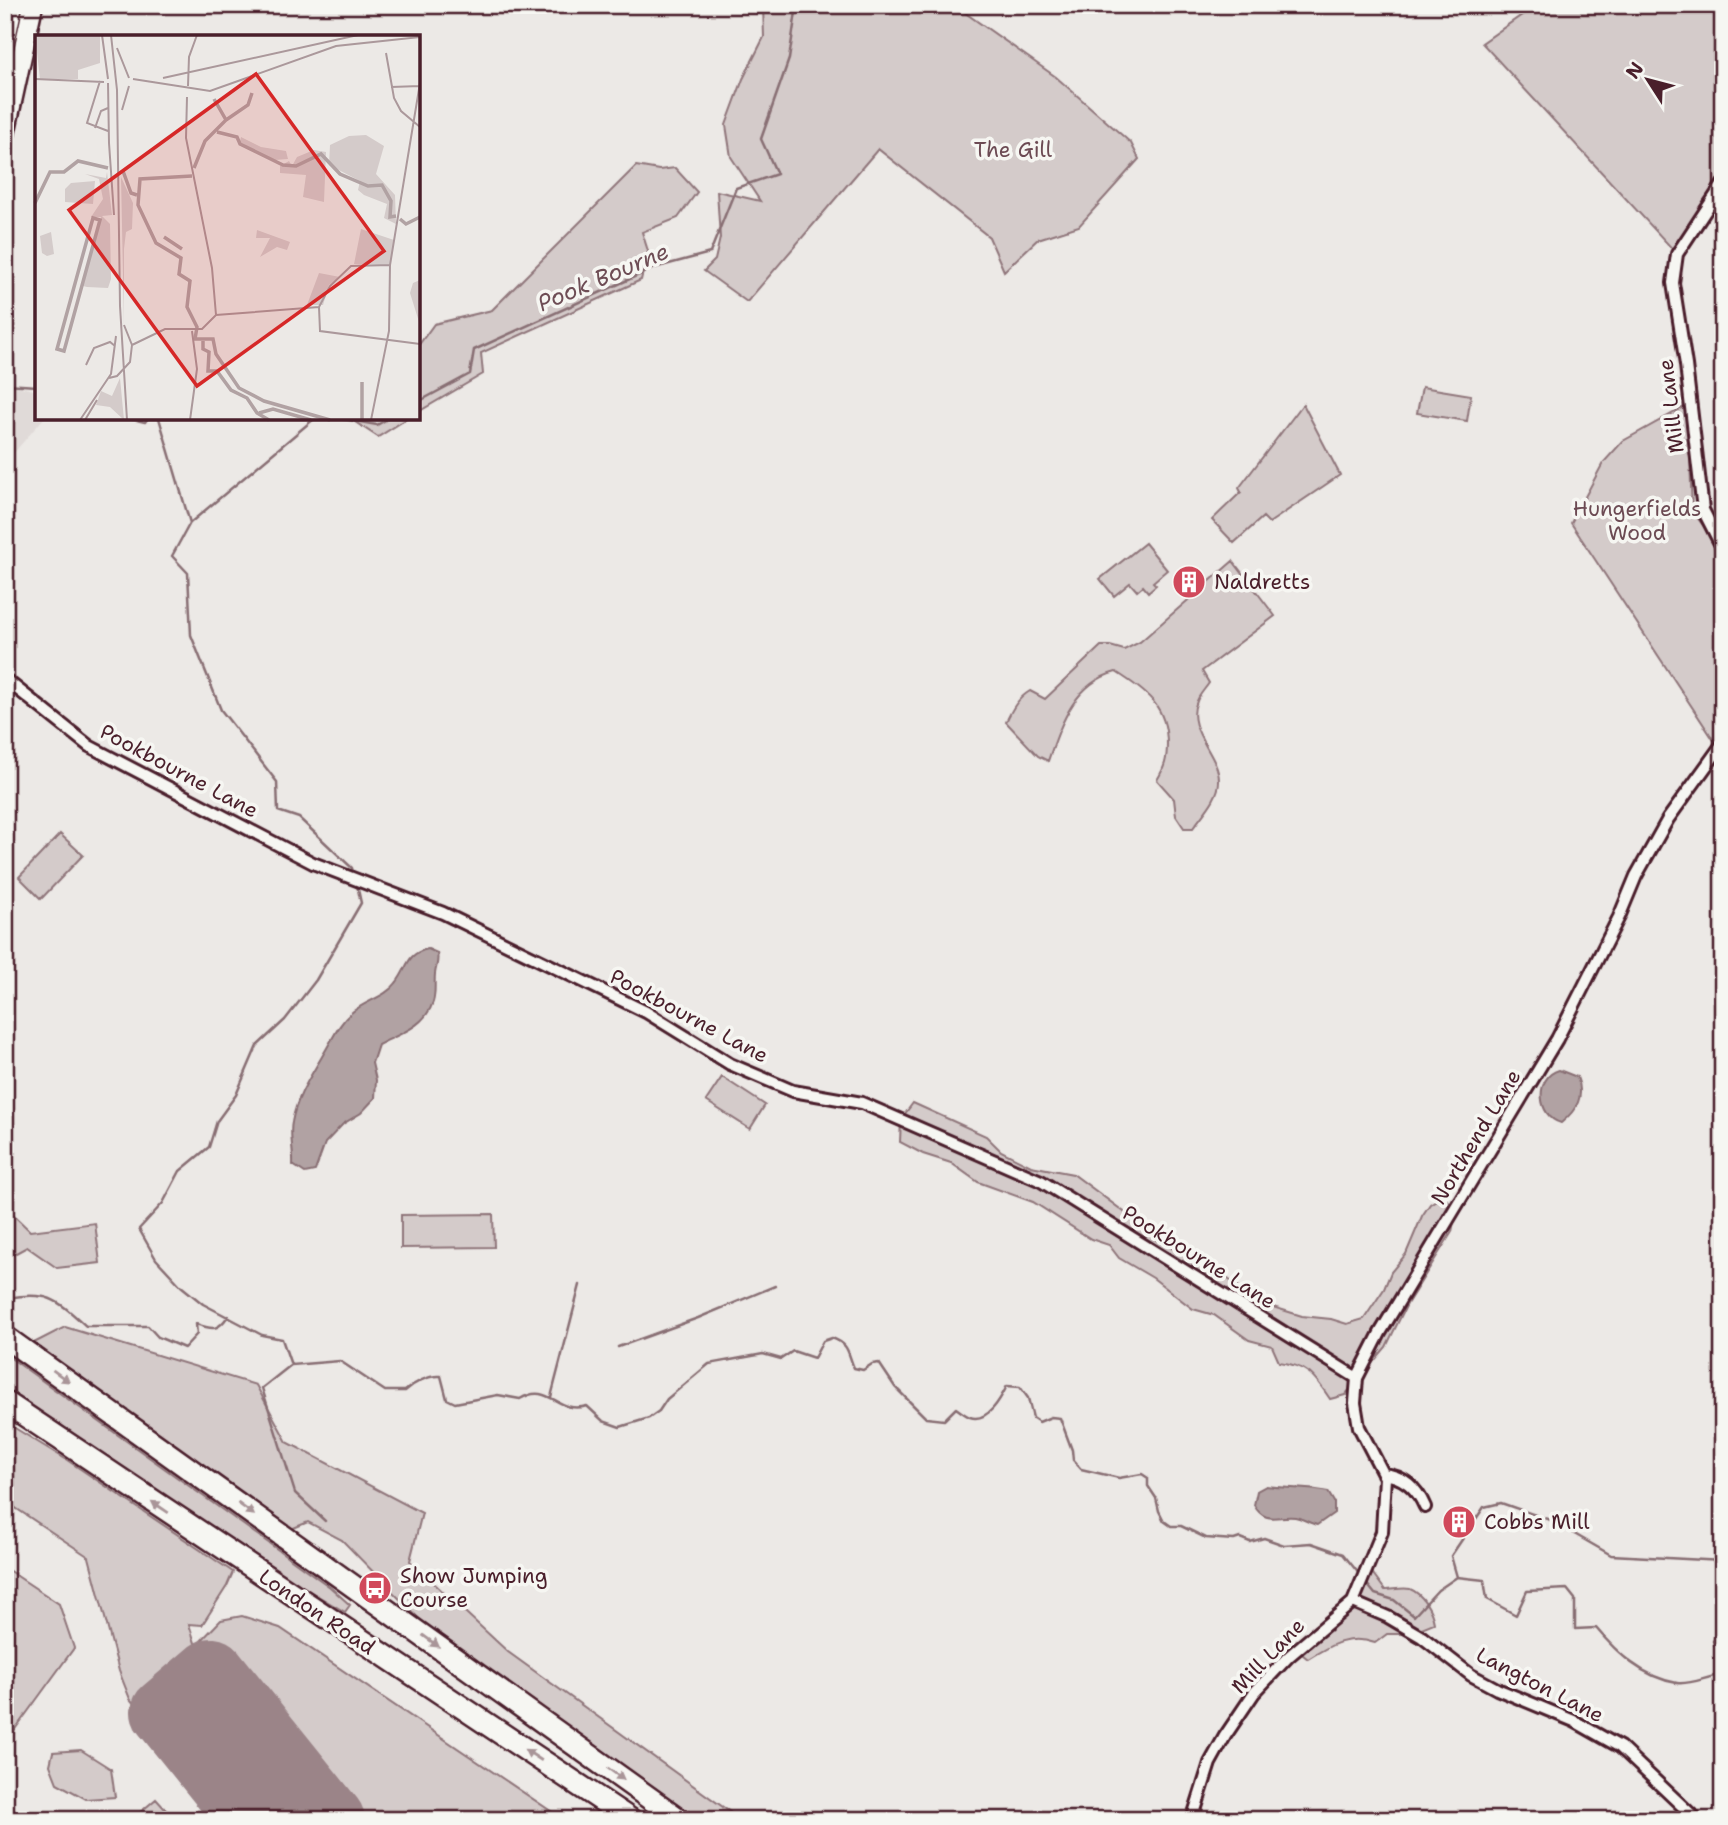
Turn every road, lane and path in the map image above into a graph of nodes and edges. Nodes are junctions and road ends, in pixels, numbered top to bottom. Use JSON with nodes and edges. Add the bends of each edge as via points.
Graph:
{"nodes":[{"id":1,"x":13,"y":5,"type":"edge"},
{"id":2,"x":33,"y":5,"type":"edge"},
{"id":3,"x":5,"y":43,"type":"edge"},
{"id":4,"x":5,"y":134,"type":"edge"},
{"id":5,"x":1723,"y":184,"type":"edge"},
{"id":6,"x":1723,"y":548,"type":"edge"},
{"id":7,"x":5,"y":679,"type":"edge"},
{"id":8,"x":1723,"y":743,"type":"edge"},
{"id":9,"x":5,"y":1337,"type":"edge"},
{"id":10,"x":1357,"y":1378,"type":"junction"},
{"id":11,"x":5,"y":1402,"type":"edge"},
{"id":12,"x":1383,"y":1474,"type":"junction"},
{"id":13,"x":1425,"y":1507,"type":"dead end"},
{"id":14,"x":1368,"y":1567,"type":"joint"},
{"id":15,"x":1353,"y":1602,"type":"junction"},
{"id":16,"x":631,"y":1820,"type":"edge"},
{"id":17,"x":680,"y":1820,"type":"edge"},
{"id":18,"x":1192,"y":1820,"type":"edge"},
{"id":19,"x":1697,"y":1820,"type":"edge"}],
"edges":[{"from":1,"to":3,"type":"main road"},
{"from":2,"to":4,"type":"main road"},
{"from":5,"to":6,"type":"street","name":"Mill Lane","via":[[1676,254],[1673,283],[1703,510]]},
{"from":7,"to":10,"type":"street","name":"Pookbourne Lane","via":[[89,746],[313,863],[443,913],[646,1012],[730,1064],[793,1091],[862,1103],[1041,1181]]},
{"from":8,"to":10,"type":"street","name":"Northend Lane","via":[[1668,819],[1557,1039]]},
{"from":9,"to":17,"type":"highway","one_way":true},
{"from":10,"to":12,"type":"street","name":"Northend Lane","via":[[1359,1427]]},
{"from":16,"to":11,"type":"highway","name":"London Road","one_way":true},
{"from":12,"to":13,"type":"street","via":[[1413,1486]]},
{"from":12,"to":14,"type":"street","name":"Northend Lane","via":[[1382,1532]]},
{"from":14,"to":15,"type":"street","name":"Mill Lane"},
{"from":15,"to":18,"type":"street","name":"Mill Lane","via":[[1254,1693],[1210,1763]]},
{"from":15,"to":19,"type":"street","name":"Langton Lane","via":[[1422,1637],[1471,1675],[1574,1721],[1619,1747]]}]}
